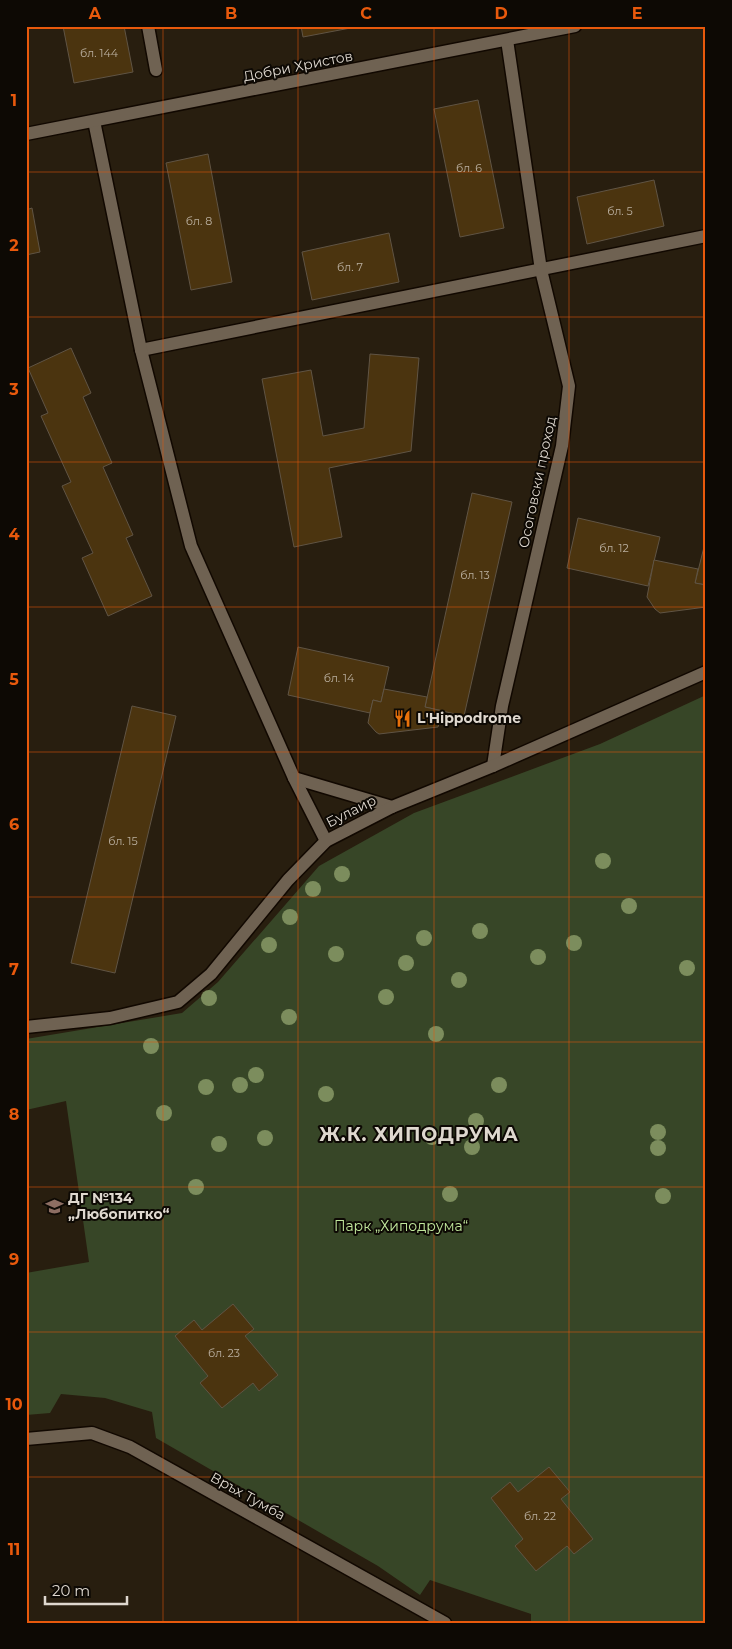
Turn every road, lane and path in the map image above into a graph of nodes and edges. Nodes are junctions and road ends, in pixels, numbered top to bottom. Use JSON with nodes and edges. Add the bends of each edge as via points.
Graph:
{"nodes":[{"id":1,"x":148,"y":26,"type":"edge"},
{"id":2,"x":504,"y":26,"type":"edge"},
{"id":3,"x":575,"y":26,"type":"edge"},
{"id":4,"x":506,"y":40,"type":"junction"},
{"id":5,"x":156,"y":70,"type":"dead end"},
{"id":6,"x":94,"y":121,"type":"junction"},
{"id":7,"x":26,"y":134,"type":"edge"},
{"id":8,"x":706,"y":236,"type":"edge"},
{"id":9,"x":541,"y":270,"type":"junction"},
{"id":10,"x":141,"y":350,"type":"junction"},
{"id":11,"x":706,"y":672,"type":"edge"},
{"id":12,"x":493,"y":766,"type":"junction"},
{"id":13,"x":294,"y":778,"type":"junction"},
{"id":14,"x":392,"y":807,"type":"junction"},
{"id":15,"x":326,"y":841,"type":"junction"},
{"id":16,"x":26,"y":1027,"type":"edge"},
{"id":17,"x":26,"y":1439,"type":"edge"},
{"id":18,"x":445,"y":1623,"type":"edge"}],
"edges":[{"from":1,"to":5,"type":"street"},
{"from":2,"to":4,"type":"street","name":"Осоговски проход"},
{"from":3,"to":4,"type":"street","name":"Добри Христов"},
{"from":4,"to":6,"type":"street","name":"Добри Христов"},
{"from":4,"to":9,"type":"street","name":"Осоговски проход"},
{"from":6,"to":7,"type":"street","name":"Добри Христов"},
{"from":6,"to":10,"type":"street"},
{"from":8,"to":9,"type":"street"},
{"from":9,"to":10,"type":"street"},
{"from":9,"to":12,"type":"street","name":"Осоговски проход","via":[[569,386],[562,446],[502,706]]},
{"from":10,"to":13,"type":"street","via":[[191,546]]},
{"from":11,"to":12,"type":"street","name":"Булаир"},
{"from":12,"to":14,"type":"street","name":"Булаир"},
{"from":13,"to":14,"type":"street"},
{"from":13,"to":15,"type":"street"},
{"from":14,"to":15,"type":"street","name":"Булаир"},
{"from":15,"to":16,"type":"street","name":"Булаир","via":[[288,880],[211,974],[178,1002],[110,1018]]},
{"from":17,"to":18,"type":"street","name":"Връх Тумба","via":[[92,1434],[130,1447]]}]}
